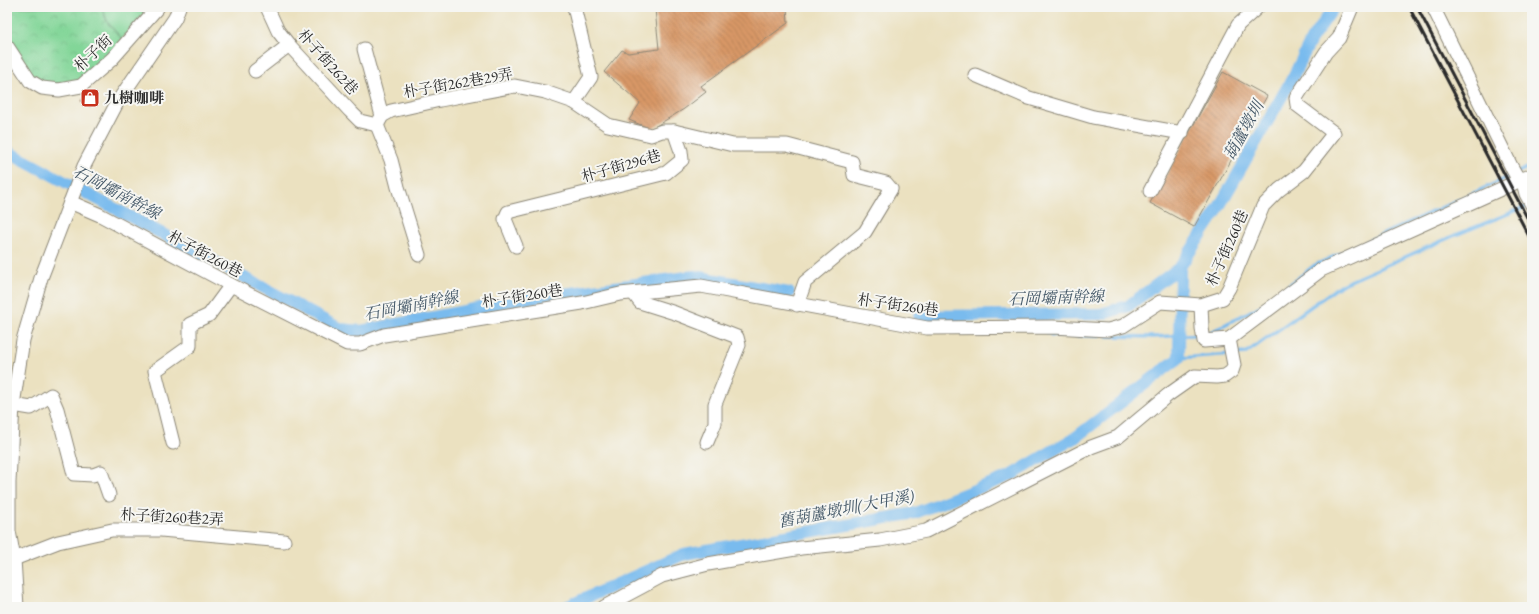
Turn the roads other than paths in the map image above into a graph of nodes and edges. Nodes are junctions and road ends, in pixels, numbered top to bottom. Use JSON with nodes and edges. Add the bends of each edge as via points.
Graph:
{"nodes":[{"id":1,"x":158,"y":7,"type":"edge"},
{"id":2,"x":179,"y":7,"type":"edge"},
{"id":3,"x":267,"y":7,"type":"edge"},
{"id":4,"x":574,"y":7,"type":"edge"},
{"id":5,"x":1258,"y":7,"type":"edge"},
{"id":6,"x":1352,"y":7,"type":"edge"},
{"id":7,"x":1433,"y":7,"type":"edge"},
{"id":8,"x":289,"y":45,"type":"junction"},
{"id":9,"x":7,"y":46,"type":"edge"},
{"id":10,"x":364,"y":49,"type":"dead end"},
{"id":11,"x":255,"y":71,"type":"dead end"},
{"id":12,"x":975,"y":75,"type":"dead end"},
{"id":13,"x":574,"y":102,"type":"junction"},
{"id":14,"x":380,"y":120,"type":"junction"},
{"id":15,"x":674,"y":131,"type":"junction"},
{"id":16,"x":1182,"y":133,"type":"junction"},
{"id":17,"x":1521,"y":174,"type":"edge"},
{"id":18,"x":1150,"y":191,"type":"dead end"},
{"id":19,"x":1530,"y":201,"type":"edge"},
{"id":20,"x":70,"y":202,"type":"junction"},
{"id":21,"x":516,"y":246,"type":"dead end"},
{"id":22,"x":419,"y":255,"type":"dead end"},
{"id":23,"x":231,"y":285,"type":"junction"},
{"id":24,"x":634,"y":294,"type":"junction"},
{"id":25,"x":796,"y":305,"type":"junction"},
{"id":26,"x":1201,"y":305,"type":"junction"},
{"id":27,"x":1229,"y":339,"type":"junction"},
{"id":28,"x":13,"y":405,"type":"junction"},
{"id":29,"x":707,"y":442,"type":"dead end"},
{"id":30,"x":173,"y":443,"type":"dead end"},
{"id":31,"x":109,"y":495,"type":"dead end"},
{"id":32,"x":284,"y":541,"type":"dead end"},
{"id":33,"x":14,"y":559,"type":"junction"},
{"id":34,"x":17,"y":607,"type":"edge"},
{"id":35,"x":604,"y":607,"type":"edge"}],
"edges":[{"from":1,"to":9,"type":"street","name":"朴子街","via":[[112,59],[81,86],[59,90],[42,88],[30,81]]},
{"from":2,"to":20,"type":"street","via":[[175,18],[118,101],[80,176]]},
{"from":3,"to":8,"type":"street","name":"朴子街262巷","via":[[278,30]]},
{"from":4,"to":13,"type":"street","via":[[591,76]]},
{"from":5,"to":16,"type":"street","via":[[1238,25]]},
{"from":6,"to":26,"type":"street","name":"朴子街260巷","via":[[1339,38],[1326,52],[1296,98],[1297,105],[1334,133],[1304,171],[1263,206],[1223,298]]},
{"from":7,"to":17,"type":"street"},
{"from":8,"to":11,"type":"street"},
{"from":8,"to":14,"type":"street","name":"朴子街262巷","via":[[360,121]]},
{"from":10,"to":14,"type":"street"},
{"from":12,"to":16,"type":"street","via":[[1029,98],[1093,117]]},
{"from":13,"to":14,"type":"street","name":"朴子街262巷29弄","via":[[545,92],[515,86],[391,111]]},
{"from":13,"to":15,"type":"street","name":"朴子街296巷","via":[[608,125],[651,135],[662,131]]},
{"from":14,"to":22,"type":"street"},
{"from":15,"to":21,"type":"street","name":"朴子街296巷","via":[[682,151],[682,160],[666,172],[508,212],[505,219]]},
{"from":15,"to":25,"type":"street","via":[[733,145],[787,145],[852,162],[854,175],[886,183],[891,189],[865,232],[806,282]]},
{"from":16,"to":18,"type":"street"},
{"from":17,"to":19,"type":"street"},
{"from":17,"to":27,"type":"street","via":[[1321,270]]},
{"from":20,"to":23,"type":"street","name":"朴子街260巷","via":[[100,215]]},
{"from":20,"to":28,"type":"street","via":[[41,278],[23,340]]},
{"from":23,"to":24,"type":"street","name":"朴子街260巷","via":[[347,344],[360,344],[384,335],[582,303],[620,294]]},
{"from":23,"to":30,"type":"street","via":[[210,315],[190,324],[190,346],[155,371]]},
{"from":24,"to":25,"type":"street","name":"朴子街260巷","via":[[701,286]]},
{"from":24,"to":29,"type":"street","via":[[640,302],[737,337],[738,345],[714,404],[715,424]]},
{"from":25,"to":26,"type":"street","name":"朴子街260巷","via":[[927,328],[1052,327],[1108,330],[1123,326],[1160,302]]},
{"from":26,"to":27,"type":"street","via":[[1204,341]]},
{"from":27,"to":35,"type":"street","via":[[1234,366],[1225,376],[1195,376],[1118,437],[1091,446],[926,531],[880,540],[801,548],[708,564],[662,576]]},
{"from":28,"to":31,"type":"street","via":[[31,408],[51,395],[74,474],[93,475],[101,472]]},
{"from":28,"to":33,"type":"street","via":[[8,482]]},
{"from":32,"to":33,"type":"street","name":"朴子街260巷2弄","via":[[161,530],[112,530],[58,542]]},
{"from":33,"to":34,"type":"street"}]}
